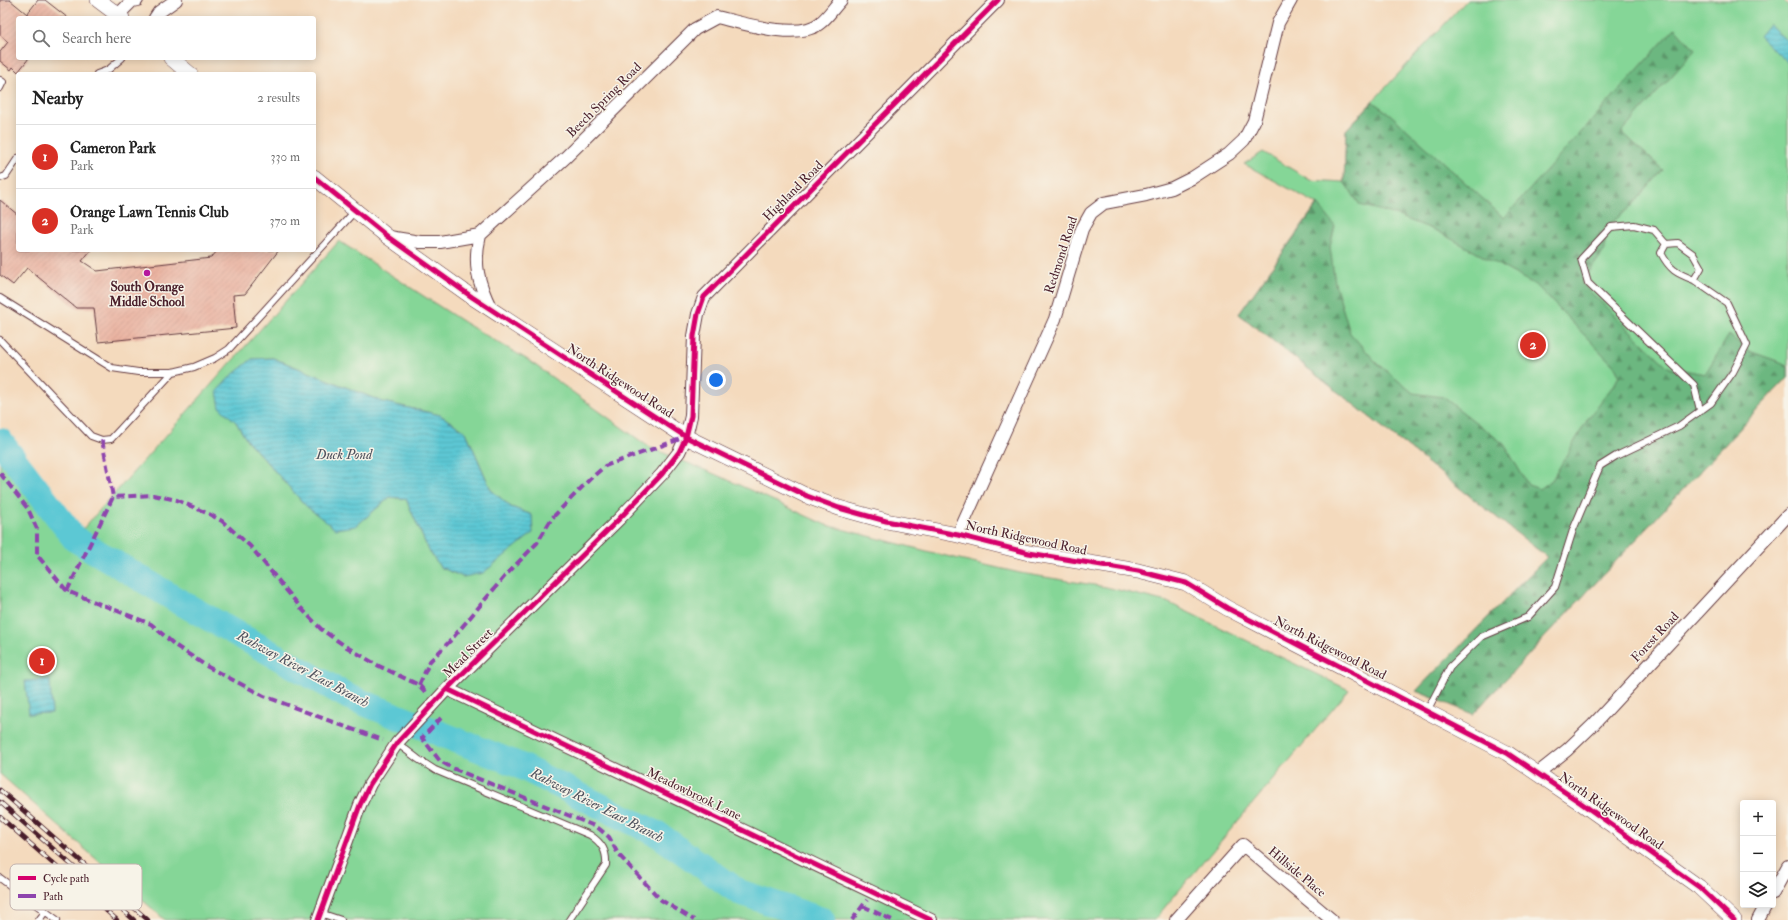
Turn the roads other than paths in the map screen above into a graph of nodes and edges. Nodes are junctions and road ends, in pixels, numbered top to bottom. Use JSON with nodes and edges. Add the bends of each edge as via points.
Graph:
{"nodes":[{"id":1,"x":98,"y":0,"type":"edge"},
{"id":2,"x":137,"y":0,"type":"edge"},
{"id":3,"x":176,"y":0,"type":"edge"},
{"id":4,"x":841,"y":0,"type":"edge"},
{"id":5,"x":998,"y":0,"type":"edge"},
{"id":6,"x":1291,"y":0,"type":"edge"},
{"id":7,"x":119,"y":16,"type":"edge"},
{"id":8,"x":121,"y":16,"type":"edge"},
{"id":9,"x":156,"y":16,"type":"edge"},
{"id":10,"x":120,"y":60,"type":"edge"},
{"id":11,"x":173,"y":60,"type":"edge"},
{"id":12,"x":102,"y":72,"type":"edge"},
{"id":13,"x":188,"y":72,"type":"edge"},
{"id":14,"x":0,"y":80,"type":"edge"},
{"id":15,"x":0,"y":88,"type":"edge"},
{"id":16,"x":16,"y":161,"type":"edge"},
{"id":17,"x":0,"y":178,"type":"edge"},
{"id":18,"x":316,"y":179,"type":"edge"},
{"id":19,"x":355,"y":211,"type":"junction"},
{"id":20,"x":480,"y":235,"type":"junction"},
{"id":21,"x":388,"y":237,"type":"junction"},
{"id":22,"x":1666,"y":244,"type":"junction"},
{"id":23,"x":1694,"y":280,"type":"junction"},
{"id":24,"x":0,"y":298,"type":"edge"},
{"id":25,"x":491,"y":309,"type":"junction"},
{"id":26,"x":0,"y":340,"type":"edge"},
{"id":27,"x":173,"y":372,"type":"junction"},
{"id":28,"x":1700,"y":410,"type":"junction"},
{"id":29,"x":686,"y":438,"type":"junction"},
{"id":30,"x":1788,"y":515,"type":"edge"},
{"id":31,"x":958,"y":535,"type":"junction"},
{"id":32,"x":448,"y":689,"type":"junction"},
{"id":33,"x":1427,"y":711,"type":"junction"},
{"id":34,"x":397,"y":743,"type":"junction"},
{"id":35,"x":1538,"y":773,"type":"junction"},
{"id":36,"x":1788,"y":866,"type":"edge"},
{"id":37,"x":0,"y":879,"type":"edge"},
{"id":38,"x":10,"y":886,"type":"edge"},
{"id":39,"x":1776,"y":888,"type":"edge"},
{"id":40,"x":1764,"y":908,"type":"edge"},
{"id":41,"x":42,"y":910,"type":"edge"},
{"id":42,"x":45,"y":912,"type":"junction"},
{"id":43,"x":319,"y":917,"type":"edge"},
{"id":44,"x":39,"y":920,"type":"edge"},
{"id":45,"x":57,"y":920,"type":"edge"},
{"id":46,"x":341,"y":920,"type":"edge"},
{"id":47,"x":568,"y":920,"type":"edge"},
{"id":48,"x":931,"y":920,"type":"edge"},
{"id":49,"x":1176,"y":920,"type":"edge"},
{"id":50,"x":1332,"y":920,"type":"edge"},
{"id":51,"x":1734,"y":920,"type":"edge"},
{"id":52,"x":1758,"y":920,"type":"edge"}],
"edges":[{"from":1,"to":7,"type":"street"},
{"from":2,"to":8,"type":"street","via":[[132,1]]},
{"from":3,"to":9,"type":"street"},
{"from":4,"to":20,"type":"street","name":"Beech Spring Road","via":[[819,24],[798,32],[762,28],[717,17],[695,29],[566,157]]},
{"from":5,"to":29,"type":"street","name":"Highland Road","via":[[704,297],[694,336],[691,416]]},
{"from":6,"to":31,"type":"street","name":"Redmond Road","via":[[1278,23],[1254,121],[1244,140],[1229,154],[1172,188],[1104,203],[1086,219],[1055,319]]},
{"from":10,"to":12,"type":"lane"},
{"from":11,"to":13,"type":"street"},
{"from":14,"to":15,"type":"lane","via":[[3,82]]},
{"from":16,"to":17,"type":"lane","via":[[6,176]]},
{"from":18,"to":19,"type":"street","name":"North Ridgewood Road"},
{"from":19,"to":21,"type":"street","name":"North Ridgewood Road"},
{"from":19,"to":27,"type":"lane","via":[[229,349],[194,367]]},
{"from":20,"to":21,"type":"street","via":[[440,242]]},
{"from":20,"to":25,"type":"street","via":[[476,263],[481,290]]},
{"from":21,"to":25,"type":"street","name":"North Ridgewood Road"},
{"from":22,"to":23,"type":"lane","via":[[1661,253],[1668,267],[1679,275]]},
{"from":22,"to":23,"type":"lane","via":[[1678,243],[1693,254],[1701,268]]},
{"from":22,"to":28,"type":"lane","via":[[1654,230],[1634,225],[1612,227],[1581,259],[1588,283],[1694,385]]},
{"from":23,"to":28,"type":"lane","via":[[1727,303],[1747,345],[1733,372],[1711,403]]},
{"from":24,"to":27,"type":"lane","via":[[112,368],[138,372]]},
{"from":25,"to":29,"type":"street","name":"North Ridgewood Road"},
{"from":26,"to":27,"type":"lane","via":[[91,436],[102,440],[111,439]]},
{"from":28,"to":33,"type":"lane","via":[[1678,426],[1600,466],[1573,530],[1554,587],[1528,616],[1481,637],[1450,667]]},
{"from":29,"to":31,"type":"street","name":"North Ridgewood Road","via":[[807,496],[839,508],[886,521]]},
{"from":29,"to":32,"type":"street","name":"Mead Street","via":[[679,452],[657,479]]},
{"from":30,"to":35,"type":"street","name":"Forest Road","via":[[1593,725]]},
{"from":31,"to":33,"type":"street","name":"North Ridgewood Road","via":[[1029,552],[1138,570],[1186,583],[1227,608]]},
{"from":32,"to":34,"type":"street","name":"Mead Street"},
{"from":32,"to":48,"type":"street","name":"Meadowbrook Lane"},
{"from":33,"to":35,"type":"street","name":"North Ridgewood Road","via":[[1507,753]]},
{"from":34,"to":43,"type":"street","name":"Mead Street","via":[[370,784],[360,805]]},
{"from":34,"to":47,"type":"lane","via":[[435,770],[599,841],[606,856],[606,865]]},
{"from":35,"to":51,"type":"street","name":"North Ridgewood Road","via":[[1699,887]]},
{"from":36,"to":39,"type":"street"},
{"from":37,"to":38,"type":"lane"},
{"from":40,"to":52,"type":"street"},
{"from":41,"to":42,"type":"lane"},
{"from":42,"to":44,"type":"lane"},
{"from":42,"to":45,"type":"lane"},
{"from":43,"to":46,"type":"lane"},
{"from":49,"to":50,"type":"street","name":"Hillside Place","via":[[1243,845]]}]}
